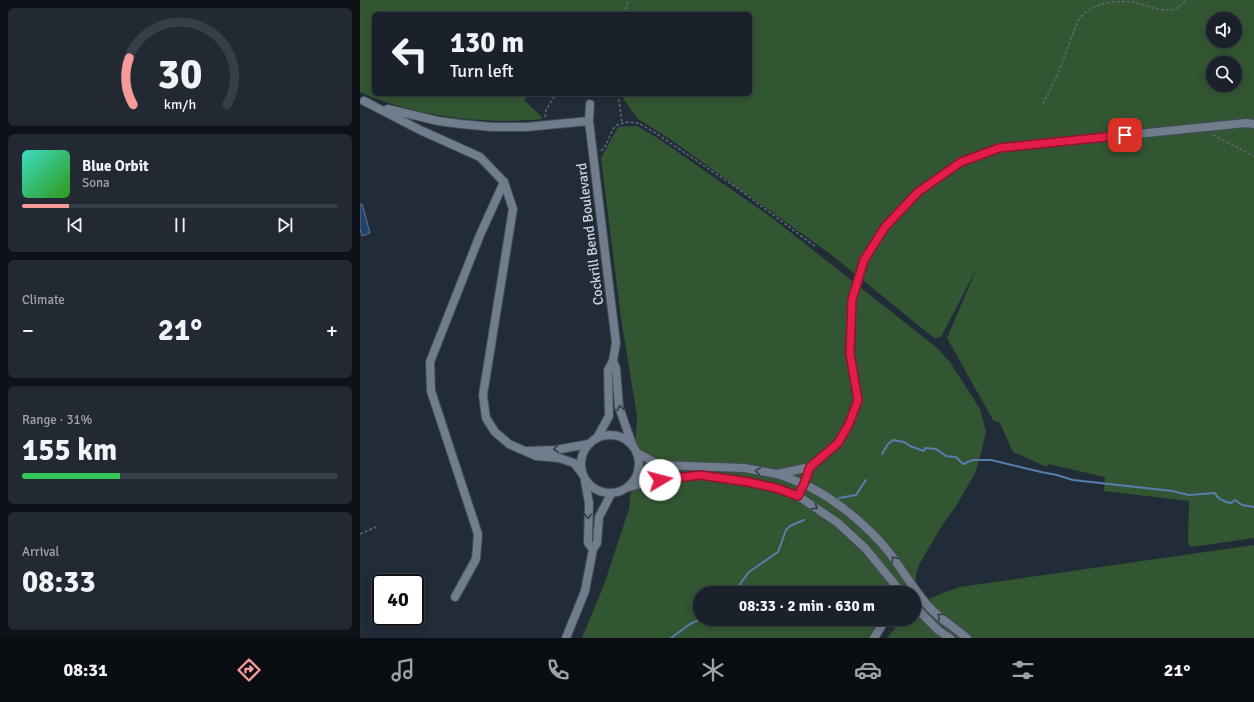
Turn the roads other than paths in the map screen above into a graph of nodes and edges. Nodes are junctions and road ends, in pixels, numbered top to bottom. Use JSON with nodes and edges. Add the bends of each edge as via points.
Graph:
{"nodes":[{"id":1,"x":362,"y":100,"type":"edge"},
{"id":2,"x":590,"y":104,"type":"dead end"},
{"id":3,"x":589,"y":121,"type":"junction"},
{"id":4,"x":1254,"y":124,"type":"edge"},
{"id":5,"x":504,"y":182,"type":"junction"},
{"id":6,"x":613,"y":361,"type":"junction"},
{"id":7,"x":597,"y":438,"type":"junction"},
{"id":8,"x":589,"y":444,"type":"junction"},
{"id":9,"x":632,"y":445,"type":"junction"},
{"id":10,"x":523,"y":451,"type":"junction"},
{"id":11,"x":637,"y":453,"type":"junction"},
{"id":12,"x":810,"y":467,"type":"junction"},
{"id":13,"x":700,"y":471,"type":"junction"},
{"id":14,"x":582,"y":472,"type":"junction"},
{"id":15,"x":777,"y":474,"type":"junction"},
{"id":16,"x":585,"y":481,"type":"junction"},
{"id":17,"x":804,"y":484,"type":"junction"},
{"id":18,"x":629,"y":487,"type":"junction"},
{"id":19,"x":611,"y":494,"type":"junction"},
{"id":20,"x":798,"y":496,"type":"junction"},
{"id":21,"x":593,"y":549,"type":"junction"},
{"id":22,"x":896,"y":586,"type":"edge"},
{"id":23,"x":911,"y":586,"type":"edge"},
{"id":24,"x":455,"y":597,"type":"dead end"},
{"id":25,"x":921,"y":599,"type":"edge"},
{"id":26,"x":921,"y":613,"type":"edge"},
{"id":27,"x":882,"y":626,"type":"edge"},
{"id":28,"x":566,"y":638,"type":"edge"},
{"id":29,"x":874,"y":638,"type":"edge"},
{"id":30,"x":950,"y":638,"type":"edge"},
{"id":31,"x":967,"y":638,"type":"edge"}],
"edges":[{"from":1,"to":3,"type":"street","via":[[393,111],[492,127],[526,127]]},
{"from":1,"to":5,"type":"street","via":[[480,157]]},
{"from":2,"to":3,"type":"street","name":"Cockrill Bend Boulevard"},
{"from":3,"to":6,"type":"street","name":"Cockrill Bend Boulevard","via":[[616,344]]},
{"from":4,"to":12,"type":"street","via":[[999,148],[961,162],[918,192],[885,227],[864,260],[852,300],[850,354],[858,400],[838,443]]},
{"from":5,"to":10,"type":"street","via":[[513,209],[483,395],[486,418],[495,432],[509,444]]},
{"from":5,"to":24,"type":"street","via":[[480,235],[430,362],[431,391],[478,534],[476,559]]},
{"from":6,"to":7,"type":"street","name":"Cockrill Bend Boulevard","via":[[608,370],[609,416]]},
{"from":9,"to":6,"type":"street","name":"Cockrill Bend Boulevard","one_way":true,"via":[[619,407],[616,368]]},
{"from":7,"to":8,"type":"street"},
{"from":7,"to":9,"type":"street","via":[[606,435],[616,436]]},
{"from":8,"to":10,"type":"street","one_way":true,"via":[[555,450]]},
{"from":8,"to":14,"type":"street","via":[[583,452]]},
{"from":9,"to":11,"type":"street"},
{"from":10,"to":14,"type":"street","via":[[574,463]]},
{"from":11,"to":13,"type":"street","via":[[660,465]]},
{"from":11,"to":18,"type":"street","via":[[640,462],[639,472]]},
{"from":12,"to":15,"type":"street"},
{"from":12,"to":17,"type":"street"},
{"from":15,"to":13,"type":"street","one_way":true,"via":[[744,468]]},
{"from":13,"to":18,"type":"street"},
{"from":13,"to":20,"type":"street","via":[[776,488]]},
{"from":14,"to":16,"type":"street"},
{"from":15,"to":17,"type":"street"},
{"from":16,"to":19,"type":"street","via":[[592,488]]},
{"from":16,"to":21,"type":"street","one_way":true,"via":[[588,543]]},
{"from":17,"to":20,"type":"street"},
{"from":23,"to":17,"type":"street","one_way":true,"via":[[887,549],[869,530],[848,512]]},
{"from":18,"to":19,"type":"street"},
{"from":19,"to":21,"type":"street","via":[[599,517],[597,543]]},
{"from":20,"to":22,"type":"street","one_way":true,"via":[[838,523],[865,548]]},
{"from":21,"to":28,"type":"street","via":[[585,592]]},
{"from":31,"to":25,"type":"street","one_way":true},
{"from":26,"to":30,"type":"street"},
{"from":27,"to":29,"type":"street"}]}
